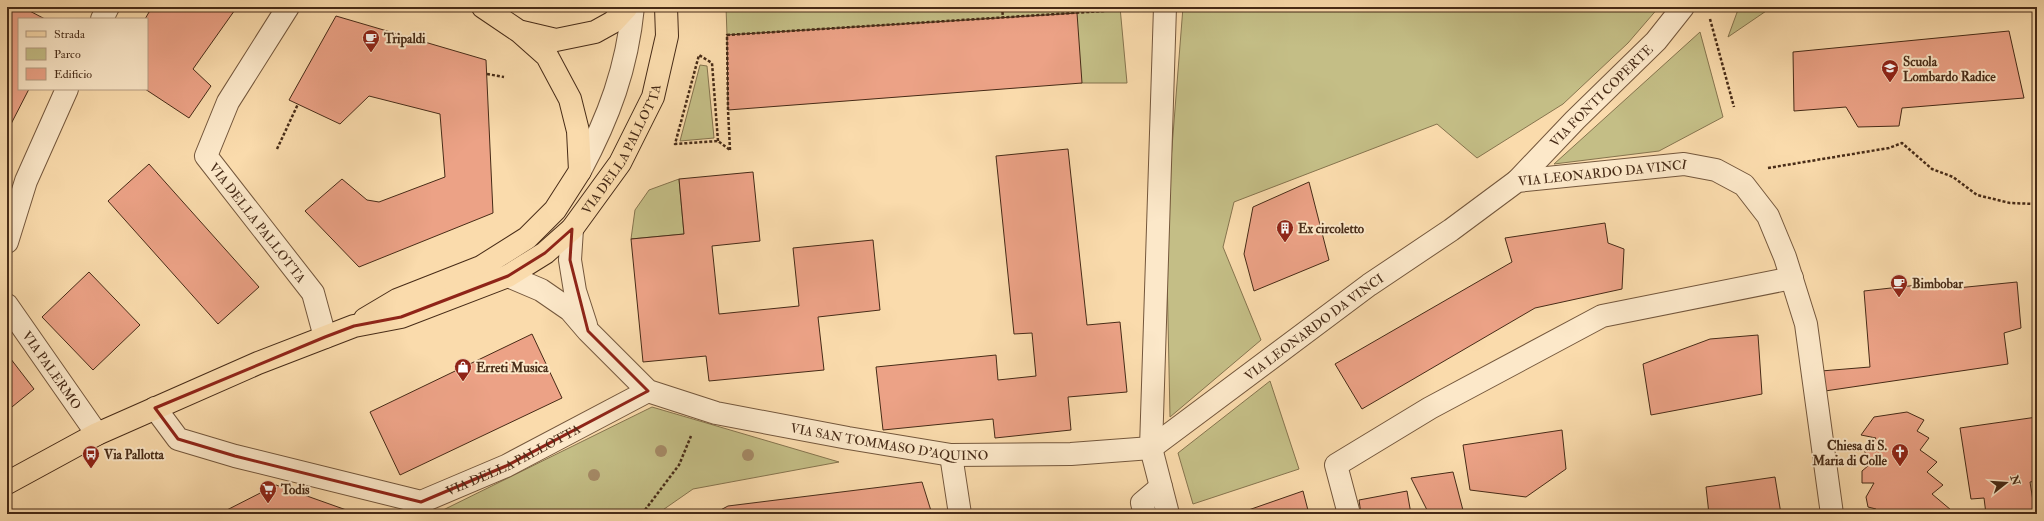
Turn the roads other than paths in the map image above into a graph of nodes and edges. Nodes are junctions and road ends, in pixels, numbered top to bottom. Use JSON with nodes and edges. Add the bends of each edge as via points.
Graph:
{"nodes":[{"id":1,"x":108,"y":7,"type":"edge"},
{"id":2,"x":288,"y":7,"type":"edge"},
{"id":3,"x":483,"y":7,"type":"edge"},
{"id":4,"x":627,"y":7,"type":"edge"},
{"id":5,"x":633,"y":7,"type":"edge"},
{"id":6,"x":666,"y":7,"type":"edge"},
{"id":7,"x":1165,"y":7,"type":"edge"},
{"id":8,"x":1683,"y":7,"type":"edge"},
{"id":9,"x":102,"y":18,"type":"edge"},
{"id":10,"x":520,"y":32,"type":"junction"},
{"id":11,"x":67,"y":90,"type":"edge"},
{"id":12,"x":580,"y":171,"type":"junction"},
{"id":13,"x":1517,"y":181,"type":"junction"},
{"id":14,"x":572,"y":229,"type":"junction"},
{"id":15,"x":7,"y":242,"type":"edge"},
{"id":16,"x":508,"y":276,"type":"junction"},
{"id":17,"x":1792,"y":278,"type":"junction"},
{"id":18,"x":7,"y":305,"type":"edge"},
{"id":19,"x":354,"y":326,"type":"junction"},
{"id":20,"x":588,"y":331,"type":"junction"},
{"id":21,"x":325,"y":337,"type":"junction"},
{"id":22,"x":648,"y":391,"type":"junction"},
{"id":23,"x":155,"y":408,"type":"junction"},
{"id":24,"x":97,"y":434,"type":"junction"},
{"id":25,"x":1151,"y":448,"type":"junction"},
{"id":26,"x":951,"y":455,"type":"junction"},
{"id":27,"x":7,"y":483,"type":"edge"},
{"id":28,"x":1161,"y":487,"type":"junction"},
{"id":29,"x":417,"y":508,"type":"edge"},
{"id":30,"x":960,"y":514,"type":"edge"},
{"id":31,"x":1145,"y":514,"type":"edge"},
{"id":32,"x":1168,"y":514,"type":"edge"},
{"id":33,"x":1350,"y":514,"type":"edge"},
{"id":34,"x":1832,"y":514,"type":"edge"}],
"edges":[{"from":1,"to":9,"type":"street"},
{"from":2,"to":21,"type":"street","name":"VIA DELLA PALLOTTA","via":[[228,102],[206,156],[313,293]]},
{"from":3,"to":10,"type":"main road"},
{"from":4,"to":10,"type":"main road","via":[[613,22],[595,32],[556,40]]},
{"from":5,"to":12,"type":"street","via":[[630,40],[619,85]]},
{"from":6,"to":14,"type":"main road","name":"VIA DELLA PALLOTTA","via":[[667,36],[653,97],[620,163]]},
{"from":7,"to":25,"type":"street"},
{"from":8,"to":13,"type":"street","name":"VIA FONTI COPERTE","via":[[1656,41]]},
{"from":10,"to":12,"type":"main road","via":[[547,56],[570,99],[578,131]]},
{"from":11,"to":15,"type":"street","via":[[26,181]]},
{"from":12,"to":19,"type":"main road","via":[[555,210],[527,238],[481,267],[397,300]]},
{"from":13,"to":17,"type":"street","name":"VIA LEONARDO DA VINCI","via":[[1684,164],[1716,170],[1744,185],[1768,216]]},
{"from":13,"to":25,"type":"street","name":"VIA LEONARDO DA VINCI","via":[[1451,230],[1369,285]]},
{"from":14,"to":16,"type":"main road","name":"VIA DELLA PALLOTTA","via":[[545,253]]},
{"from":14,"to":20,"type":"street","name":"VIA SAN TOMMASO D'AQUINO","via":[[570,260],[575,291]]},
{"from":16,"to":19,"type":"main road","name":"VIA DELLA PALLOTTA","via":[[401,317]]},
{"from":16,"to":20,"type":"street","name":"VIA SAN TOMMASO D'AQUINO","via":[[541,290],[559,302],[570,310]]},
{"from":17,"to":33,"type":"street","via":[[1602,316],[1430,408],[1336,465]]},
{"from":17,"to":34,"type":"street","name":"VIA LEONARDO DA VINCI","via":[[1806,324]]},
{"from":18,"to":24,"type":"street","name":"VIA PALERMO"},
{"from":19,"to":21,"type":"main road","name":"VIA DELLA PALLOTTA"},
{"from":20,"to":22,"type":"street","name":"VIA SAN TOMMASO D'AQUINO"},
{"from":21,"to":23,"type":"main road","name":"VIA DELLA PALLOTTA"},
{"from":22,"to":26,"type":"street","name":"VIA SAN TOMMASO D'AQUINO","via":[[716,413]]},
{"from":22,"to":29,"type":"street","name":"VIA DELLA PALLOTTA","via":[[506,466]]},
{"from":23,"to":24,"type":"main road","name":"VIA DELLA PALLOTTA"},
{"from":23,"to":29,"type":"street","name":"VIA DELLA PALLOTTA","via":[[178,439]]},
{"from":24,"to":27,"type":"main road","name":"VIA DELLA PALLOTTA"},
{"from":25,"to":26,"type":"street","name":"VIA SAN TOMMASO D'AQUINO","via":[[1071,454]]},
{"from":25,"to":28,"type":"street"},
{"from":26,"to":30,"type":"street"},
{"from":28,"to":31,"type":"street","via":[[1142,503]]},
{"from":28,"to":32,"type":"street"}]}
